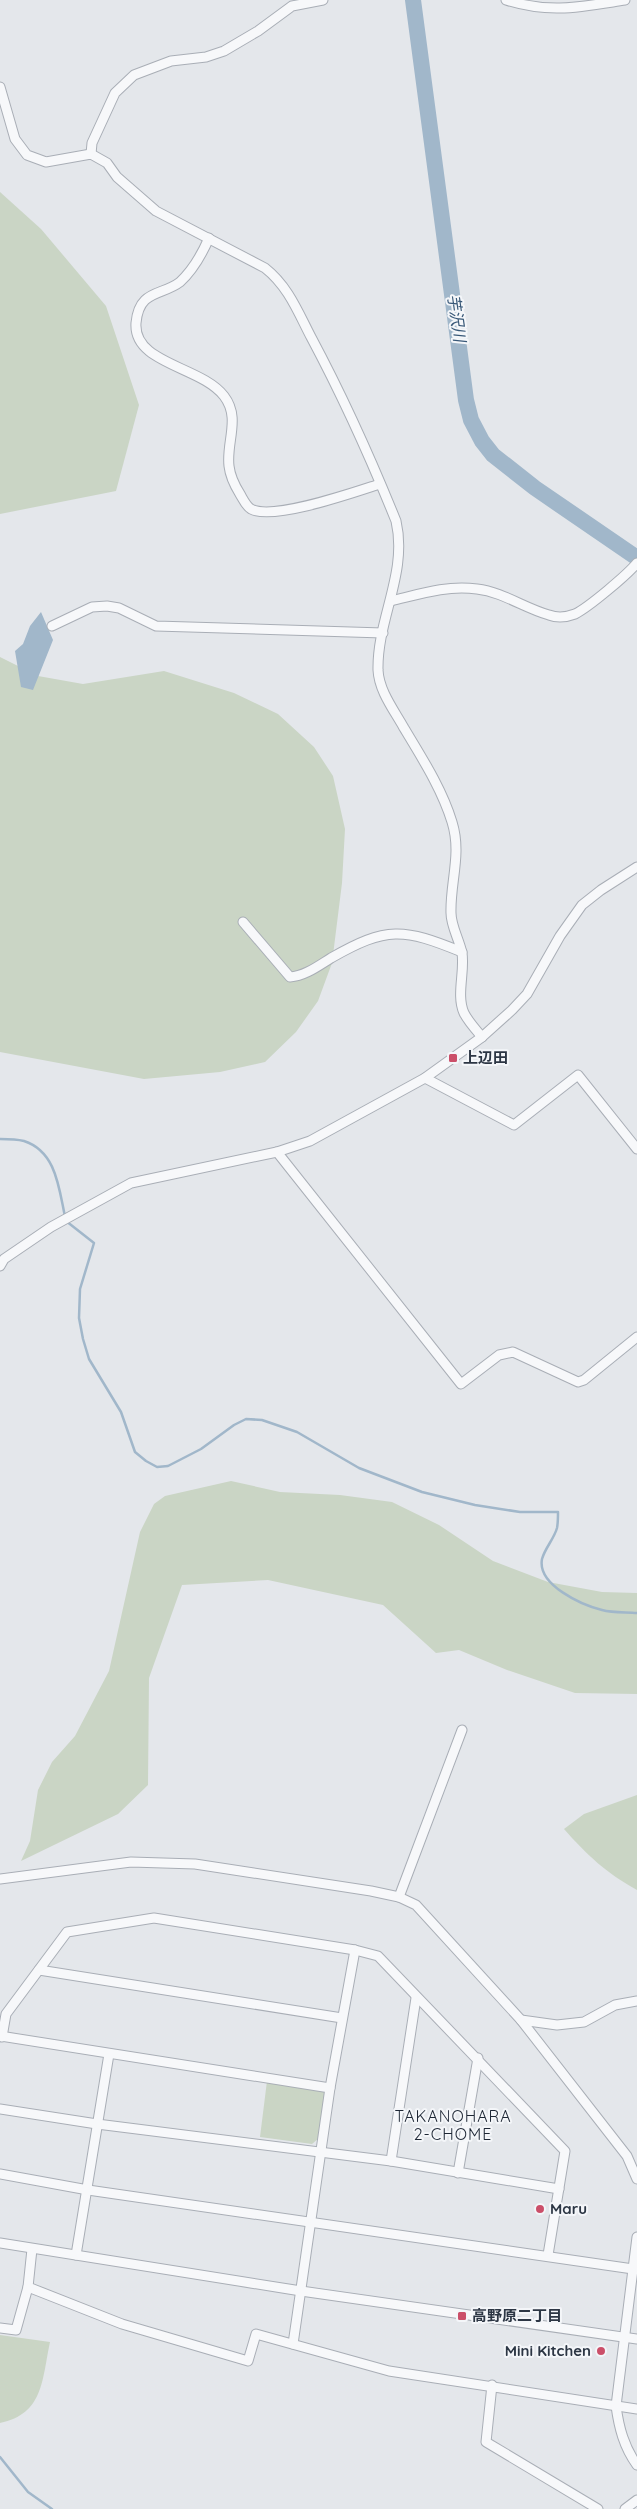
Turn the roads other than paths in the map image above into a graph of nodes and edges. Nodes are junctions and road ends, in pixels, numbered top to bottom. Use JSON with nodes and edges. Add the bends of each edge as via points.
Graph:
{"nodes":[{"id":1,"x":323,"y":0,"type":"edge"},
{"id":2,"x":506,"y":0,"type":"edge"},
{"id":3,"x":626,"y":0,"type":"edge"},
{"id":4,"x":0,"y":87,"type":"edge"},
{"id":5,"x":91,"y":154,"type":"junction"},
{"id":6,"x":209,"y":238,"type":"junction"},
{"id":7,"x":380,"y":484,"type":"junction"},
{"id":8,"x":636,"y":565,"type":"edge"},
{"id":9,"x":391,"y":601,"type":"junction"},
{"id":10,"x":52,"y":626,"type":"dead end"},
{"id":11,"x":383,"y":633,"type":"junction"},
{"id":12,"x":637,"y":867,"type":"edge"},
{"id":13,"x":244,"y":922,"type":"dead end"},
{"id":14,"x":462,"y":952,"type":"junction"},
{"id":15,"x":482,"y":1037,"type":"junction"},
{"id":16,"x":425,"y":1078,"type":"junction"},
{"id":17,"x":637,"y":1149,"type":"edge"},
{"id":18,"x":277,"y":1152,"type":"junction"},
{"id":19,"x":0,"y":1266,"type":"edge"},
{"id":20,"x":637,"y":1337,"type":"edge"},
{"id":21,"x":462,"y":1730,"type":"dead end"},
{"id":22,"x":0,"y":1880,"type":"edge"},
{"id":23,"x":398,"y":1897,"type":"junction"},
{"id":24,"x":354,"y":1950,"type":"junction"},
{"id":25,"x":39,"y":1970,"type":"junction"},
{"id":26,"x":416,"y":1998,"type":"junction"},
{"id":27,"x":637,"y":2001,"type":"edge"},
{"id":28,"x":342,"y":2018,"type":"junction"},
{"id":29,"x":521,"y":2020,"type":"junction"},
{"id":30,"x":1,"y":2036,"type":"edge"},
{"id":31,"x":109,"y":2054,"type":"junction"},
{"id":32,"x":478,"y":2058,"type":"junction"},
{"id":33,"x":330,"y":2088,"type":"junction"},
{"id":34,"x":0,"y":2109,"type":"edge"},
{"id":35,"x":97,"y":2124,"type":"junction"},
{"id":36,"x":320,"y":2153,"type":"junction"},
{"id":37,"x":392,"y":2161,"type":"junction"},
{"id":38,"x":458,"y":2173,"type":"junction"},
{"id":39,"x":0,"y":2174,"type":"edge"},
{"id":40,"x":637,"y":2179,"type":"edge"},
{"id":41,"x":559,"y":2189,"type":"junction"},
{"id":42,"x":88,"y":2190,"type":"junction"},
{"id":43,"x":311,"y":2222,"type":"junction"},
{"id":44,"x":637,"y":2237,"type":"edge"},
{"id":45,"x":0,"y":2243,"type":"edge"},
{"id":46,"x":32,"y":2249,"type":"junction"},
{"id":47,"x":636,"y":2252,"type":"edge"},
{"id":48,"x":76,"y":2255,"type":"junction"},
{"id":49,"x":548,"y":2255,"type":"junction"},
{"id":50,"x":632,"y":2269,"type":"junction"},
{"id":51,"x":28,"y":2287,"type":"junction"},
{"id":52,"x":301,"y":2290,"type":"junction"},
{"id":53,"x":0,"y":2328,"type":"edge"},
{"id":54,"x":624,"y":2337,"type":"junction"},
{"id":55,"x":637,"y":2339,"type":"edge"},
{"id":56,"x":294,"y":2344,"type":"junction"},
{"id":57,"x":492,"y":2385,"type":"junction"},
{"id":58,"x":616,"y":2406,"type":"junction"},
{"id":59,"x":637,"y":2409,"type":"edge"},
{"id":60,"x":637,"y":2465,"type":"edge"},
{"id":61,"x":637,"y":2500,"type":"edge"},
{"id":62,"x":598,"y":2509,"type":"edge"},
{"id":63,"x":625,"y":2509,"type":"edge"}],
"edges":[{"from":1,"to":5,"type":"street","via":[[292,6],[224,51],[206,57],[171,61],[134,75],[115,93],[92,143]]},
{"from":2,"to":3,"type":"street","via":[[526,7],[551,9]]},
{"from":4,"to":5,"type":"street","via":[[13,134],[27,155],[46,162]]},
{"from":5,"to":6,"type":"street","via":[[107,163],[117,177],[156,211]]},
{"from":6,"to":7,"type":"street","via":[[265,268],[282,284],[332,377]]},
{"from":6,"to":7,"type":"street","via":[[201,256],[178,284],[146,299],[138,313],[137,337],[152,354],[196,374],[224,396],[233,420],[229,466],[245,503],[261,512],[282,510]]},
{"from":7,"to":9,"type":"street","via":[[396,521],[400,544]]},
{"from":8,"to":9,"type":"street","via":[[584,608],[563,617],[549,616],[521,602],[478,589],[439,589]]},
{"from":9,"to":11,"type":"street"},
{"from":10,"to":11,"type":"street","via":[[92,607],[107,606],[119,608],[156,626]]},
{"from":11,"to":14,"type":"street","via":[[378,670],[381,686],[427,767],[452,822],[457,861],[451,913]]},
{"from":12,"to":15,"type":"street","via":[[582,905],[527,994]]},
{"from":13,"to":14,"type":"street","via":[[290,977],[304,974],[387,933],[424,937]]},
{"from":14,"to":15,"type":"street","via":[[464,1013]]},
{"from":15,"to":16,"type":"street"},
{"from":16,"to":17,"type":"street","via":[[514,1124],[578,1075]]},
{"from":16,"to":18,"type":"street","via":[[337,1128]]},
{"from":18,"to":19,"type":"street","via":[[131,1183],[60,1222],[4,1259]]},
{"from":18,"to":20,"type":"street","via":[[461,1384],[499,1355],[513,1352],[578,1382]]},
{"from":21,"to":23,"type":"street"},
{"from":22,"to":23,"type":"street","via":[[131,1862],[195,1864]]},
{"from":23,"to":29,"type":"street","via":[[416,1905]]},
{"from":24,"to":25,"type":"street","via":[[154,1918],[67,1932]]},
{"from":24,"to":26,"type":"street","via":[[378,1956]]},
{"from":24,"to":28,"type":"street"},
{"from":25,"to":28,"type":"street"},
{"from":25,"to":30,"type":"street","via":[[6,2014]]},
{"from":26,"to":32,"type":"street"},
{"from":26,"to":37,"type":"street"},
{"from":27,"to":29,"type":"street","via":[[616,2005],[584,2022],[557,2025]]},
{"from":28,"to":33,"type":"street"},
{"from":29,"to":40,"type":"street","via":[[627,2156]]},
{"from":30,"to":31,"type":"street"},
{"from":31,"to":33,"type":"street"},
{"from":31,"to":35,"type":"street"},
{"from":32,"to":38,"type":"street"},
{"from":32,"to":41,"type":"street","via":[[565,2151]]},
{"from":33,"to":36,"type":"street"},
{"from":34,"to":35,"type":"street"},
{"from":35,"to":36,"type":"street"},
{"from":35,"to":42,"type":"street"},
{"from":36,"to":37,"type":"street"},
{"from":36,"to":43,"type":"street"},
{"from":37,"to":38,"type":"street"},
{"from":38,"to":41,"type":"street"},
{"from":39,"to":42,"type":"street"},
{"from":41,"to":49,"type":"street"},
{"from":42,"to":43,"type":"street"},
{"from":42,"to":48,"type":"street"},
{"from":43,"to":49,"type":"street"},
{"from":43,"to":52,"type":"street"},
{"from":44,"to":47,"type":"street"},
{"from":45,"to":46,"type":"street"},
{"from":46,"to":48,"type":"street"},
{"from":46,"to":51,"type":"street"},
{"from":47,"to":50,"type":"street"},
{"from":48,"to":52,"type":"street"},
{"from":49,"to":50,"type":"street"},
{"from":50,"to":54,"type":"street"},
{"from":51,"to":53,"type":"street","via":[[16,2330]]},
{"from":51,"to":56,"type":"street","via":[[122,2324],[248,2361],[256,2334]]},
{"from":52,"to":54,"type":"street"},
{"from":52,"to":56,"type":"street"},
{"from":54,"to":55,"type":"street"},
{"from":54,"to":58,"type":"street"},
{"from":56,"to":57,"type":"street","via":[[390,2371]]},
{"from":57,"to":58,"type":"street"},
{"from":57,"to":62,"type":"street","via":[[486,2442]]},
{"from":58,"to":59,"type":"street"},
{"from":58,"to":60,"type":"street","via":[[620,2430]]},
{"from":61,"to":63,"type":"street"}]}
